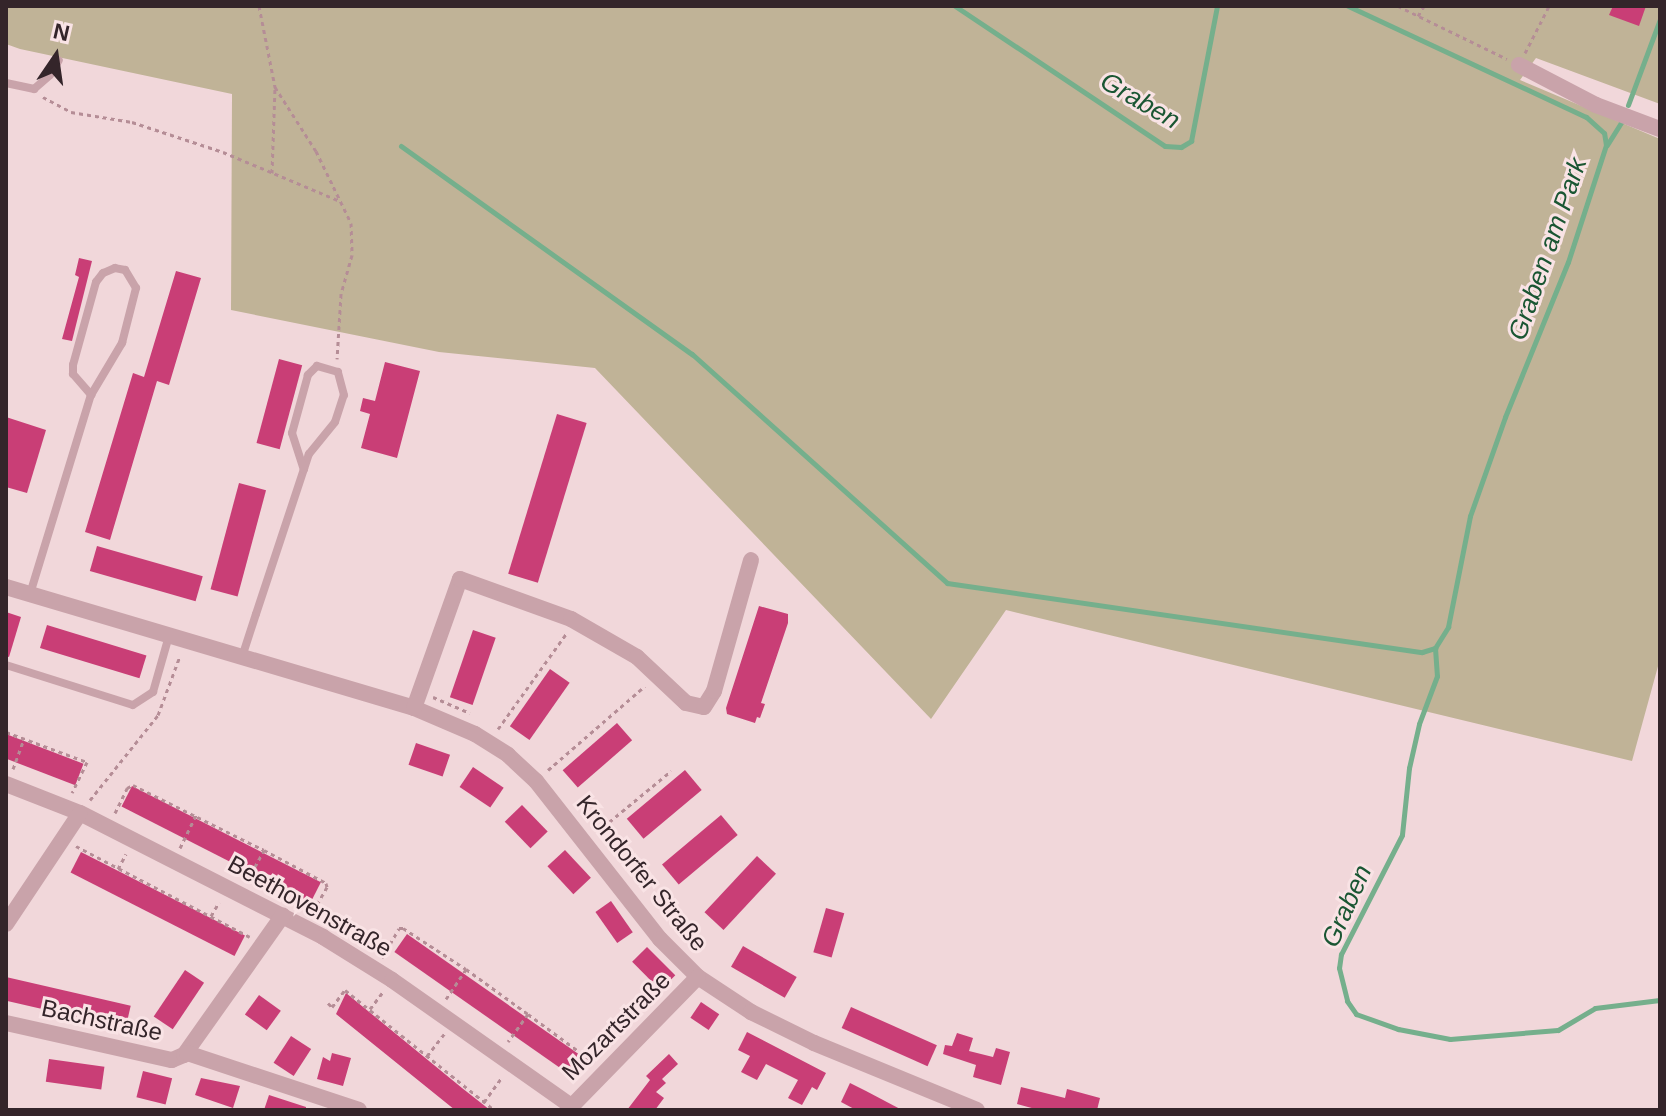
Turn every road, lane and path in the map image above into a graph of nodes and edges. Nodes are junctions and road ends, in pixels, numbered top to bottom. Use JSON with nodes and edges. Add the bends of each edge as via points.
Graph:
{"nodes":[{"id":1,"x":259,"y":6,"type":"edge"},
{"id":2,"x":1398,"y":6,"type":"edge"},
{"id":3,"x":1424,"y":6,"type":"edge"},
{"id":4,"x":1549,"y":6,"type":"edge"},
{"id":5,"x":1418,"y":16,"type":"junction"},
{"id":6,"x":59,"y":60,"type":"dead end"},
{"id":7,"x":1519,"y":65,"type":"junction"},
{"id":8,"x":6,"y":83,"type":"edge"},
{"id":9,"x":275,"y":87,"type":"junction"},
{"id":10,"x":34,"y":89,"type":"junction"},
{"id":11,"x":1660,"y":129,"type":"edge"},
{"id":12,"x":272,"y":173,"type":"junction"},
{"id":13,"x":340,"y":201,"type":"junction"},
{"id":14,"x":338,"y":372,"type":"junction"},
{"id":15,"x":91,"y":395,"type":"junction"},
{"id":16,"x":304,"y":469,"type":"junction"},
{"id":17,"x":751,"y":560,"type":"dead end"},
{"id":18,"x":6,"y":587,"type":"edge"},
{"id":19,"x":30,"y":595,"type":"junction"},
{"id":20,"x":575,"y":621,"type":"junction"},
{"id":21,"x":177,"y":638,"type":"junction"},
{"id":22,"x":242,"y":657,"type":"junction"},
{"id":23,"x":6,"y":665,"type":"edge"},
{"id":24,"x":657,"y":676,"type":"junction"},
{"id":25,"x":414,"y":708,"type":"junction"},
{"id":26,"x":498,"y":729,"type":"dead end"},
{"id":27,"x":6,"y":732,"type":"edge"},
{"id":28,"x":24,"y":738,"type":"junction"},
{"id":29,"x":547,"y":771,"type":"dead end"},
{"id":30,"x":671,"y":771,"type":"dead end"},
{"id":31,"x":7,"y":784,"type":"edge"},
{"id":32,"x":62,"y":805,"type":"junction"},
{"id":33,"x":80,"y":813,"type":"junction"},
{"id":34,"x":196,"y":815,"type":"junction"},
{"id":35,"x":109,"y":827,"type":"junction"},
{"id":36,"x":62,"y":840,"type":"junction"},
{"id":37,"x":584,"y":843,"type":"junction"},
{"id":38,"x":264,"y":850,"type":"junction"},
{"id":39,"x":174,"y":859,"type":"junction"},
{"id":40,"x":241,"y":892,"type":"junction"},
{"id":41,"x":11,"y":907,"type":"edge"},
{"id":42,"x":283,"y":915,"type":"junction"},
{"id":43,"x":6,"y":924,"type":"edge"},
{"id":44,"x":304,"y":926,"type":"junction"},
{"id":45,"x":263,"y":946,"type":"junction"},
{"id":46,"x":375,"y":969,"type":"junction"},
{"id":47,"x":466,"y":969,"type":"junction"},
{"id":48,"x":698,"y":977,"type":"junction"},
{"id":49,"x":392,"y":980,"type":"junction"},
{"id":50,"x":328,"y":1003,"type":"dead end"},
{"id":51,"x":370,"y":1009,"type":"junction"},
{"id":52,"x":438,"y":1011,"type":"junction"},
{"id":53,"x":528,"y":1014,"type":"junction"},
{"id":54,"x":453,"y":1022,"type":"junction"},
{"id":55,"x":6,"y":1023,"type":"edge"},
{"id":56,"x":187,"y":1053,"type":"junction"},
{"id":57,"x":427,"y":1056,"type":"junction"},
{"id":58,"x":505,"y":1059,"type":"junction"},
{"id":59,"x":605,"y":1072,"type":"junction"},
{"id":60,"x":484,"y":1102,"type":"junction"},
{"id":61,"x":569,"y":1108,"type":"edge"},
{"id":62,"x":359,"y":1110,"type":"edge"},
{"id":63,"x":494,"y":1110,"type":"edge"},
{"id":64,"x":977,"y":1110,"type":"edge"}],
"edges":[{"from":1,"to":9,"type":"path"},
{"from":2,"to":5,"type":"path"},
{"from":3,"to":5,"type":"path"},
{"from":4,"to":7,"type":"path"},
{"from":5,"to":7,"type":"path"},
{"from":6,"to":10,"type":"lane"},
{"from":7,"to":11,"type":"street","via":[[1596,105]]},
{"from":8,"to":10,"type":"lane"},
{"from":9,"to":12,"type":"path"},
{"from":9,"to":13,"type":"path"},
{"from":10,"to":12,"type":"path","via":[[71,112],[132,122]]},
{"from":12,"to":13,"type":"path"},
{"from":13,"to":14,"type":"path","via":[[351,223],[352,255],[336,329]]},
{"from":14,"to":16,"type":"lane","via":[[344,395],[335,422],[309,454]]},
{"from":14,"to":16,"type":"lane","via":[[317,366],[308,375],[292,433]]},
{"from":15,"to":15,"type":"lane","via":[[122,343],[136,288],[125,270],[115,268],[96,282],[73,365],[73,374]]},
{"from":15,"to":19,"type":"lane"},
{"from":16,"to":22,"type":"lane"},
{"from":17,"to":24,"type":"street","via":[[714,691],[704,707],[686,703]]},
{"from":18,"to":19,"type":"street","name":"Krondorfer Straße"},
{"from":19,"to":21,"type":"street","name":"Krondorfer Straße"},
{"from":20,"to":24,"type":"street","via":[[611,640]]},
{"from":20,"to":25,"type":"street","via":[[460,579]]},
{"from":20,"to":26,"type":"path"},
{"from":21,"to":22,"type":"street","name":"Krondorfer Straße"},
{"from":21,"to":23,"type":"lane","via":[[153,692],[133,705]]},
{"from":21,"to":33,"type":"path","via":[[158,715]]},
{"from":22,"to":25,"type":"street","name":"Krondorfer Straße"},
{"from":24,"to":29,"type":"path"},
{"from":25,"to":37,"type":"street","name":"Krondorfer Straße","via":[[454,723],[508,755],[536,781]]},
{"from":27,"to":28,"type":"path"},
{"from":28,"to":31,"type":"path"},
{"from":28,"to":32,"type":"path","via":[[87,762]]},
{"from":30,"to":37,"type":"path"},
{"from":31,"to":32,"type":"street","name":"Beethovenstraße"},
{"from":32,"to":33,"type":"street","name":"Beethovenstraße"},
{"from":33,"to":35,"type":"street","name":"Beethovenstraße"},
{"from":33,"to":36,"type":"street"},
{"from":34,"to":35,"type":"path","via":[[133,785]]},
{"from":34,"to":38,"type":"path"},
{"from":34,"to":39,"type":"path"},
{"from":35,"to":39,"type":"street","name":"Beethovenstraße"},
{"from":36,"to":41,"type":"street"},
{"from":36,"to":45,"type":"path"},
{"from":37,"to":48,"type":"street","name":"Krondorfer Straße","via":[[660,939]]},
{"from":38,"to":40,"type":"path"},
{"from":38,"to":44,"type":"path","via":[[326,883]]},
{"from":39,"to":40,"type":"street","name":"Beethovenstraße"},
{"from":40,"to":42,"type":"street","name":"Beethovenstraße"},
{"from":41,"to":43,"type":"street"},
{"from":42,"to":44,"type":"street","name":"Beethovenstraße"},
{"from":42,"to":45,"type":"street","name":"Bachstraße"},
{"from":44,"to":46,"type":"street","name":"Beethovenstraße"},
{"from":45,"to":56,"type":"street","name":"Bachstraße"},
{"from":46,"to":47,"type":"path","via":[[399,928]]},
{"from":46,"to":49,"type":"street","name":"Beethovenstraße"},
{"from":47,"to":52,"type":"path"},
{"from":47,"to":53,"type":"path"},
{"from":48,"to":59,"type":"street","name":"Mozartstraße"},
{"from":48,"to":64,"type":"street","name":"Krondorfer Straße","via":[[751,1012],[814,1043]]},
{"from":49,"to":51,"type":"path"},
{"from":49,"to":52,"type":"street","name":"Beethovenstraße"},
{"from":50,"to":51,"type":"path","via":[[332,1007],[345,990]]},
{"from":51,"to":57,"type":"path"},
{"from":52,"to":54,"type":"street","name":"Beethovenstraße"},
{"from":53,"to":58,"type":"path"},
{"from":53,"to":59,"type":"path"},
{"from":54,"to":57,"type":"path"},
{"from":54,"to":58,"type":"street","name":"Beethovenstraße"},
{"from":55,"to":56,"type":"street","name":"Bachstraße","via":[[172,1060]]},
{"from":56,"to":62,"type":"street","name":"Bachstraße"},
{"from":57,"to":60,"type":"path"},
{"from":58,"to":60,"type":"path"},
{"from":58,"to":61,"type":"street","name":"Beethovenstraße"},
{"from":59,"to":61,"type":"street","name":"Mozartstraße"},
{"from":60,"to":63,"type":"path"}]}
